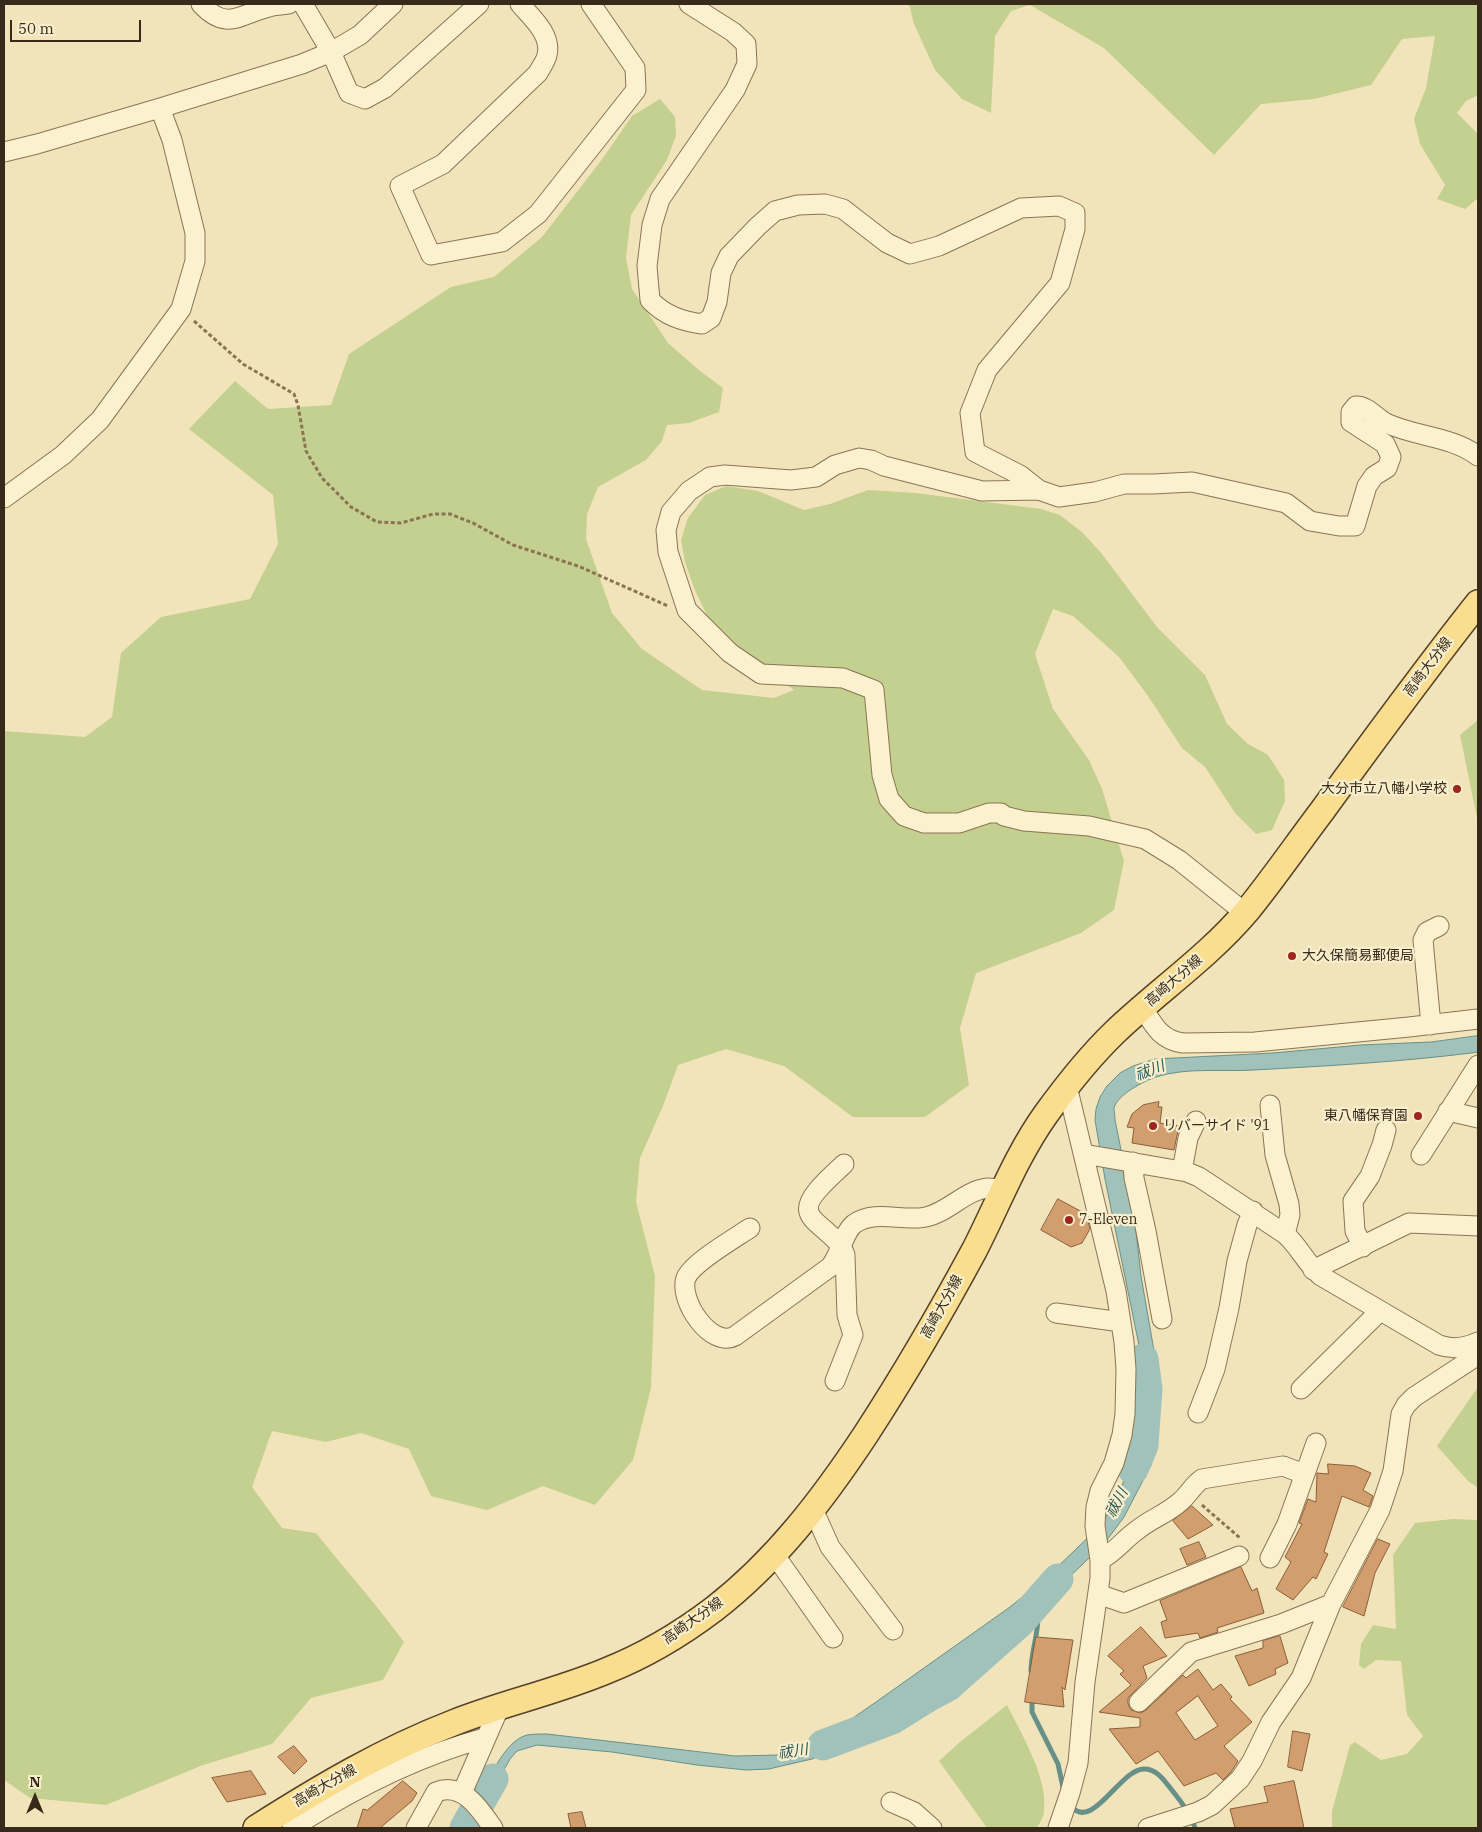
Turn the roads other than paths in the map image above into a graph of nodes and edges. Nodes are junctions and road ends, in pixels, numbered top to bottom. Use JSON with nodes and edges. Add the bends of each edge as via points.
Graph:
{"nodes":[{"id":1,"x":201,"y":4,"type":"edge"},
{"id":2,"x":289,"y":4,"type":"edge"},
{"id":3,"x":303,"y":4,"type":"edge"},
{"id":4,"x":393,"y":4,"type":"edge"},
{"id":5,"x":479,"y":4,"type":"edge"},
{"id":6,"x":520,"y":4,"type":"edge"},
{"id":7,"x":591,"y":4,"type":"edge"},
{"id":8,"x":689,"y":4,"type":"edge"},
{"id":9,"x":331,"y":52,"type":"junction"},
{"id":10,"x":160,"y":108,"type":"junction"},
{"id":11,"x":4,"y":152,"type":"edge"},
{"id":12,"x":1478,"y":456,"type":"edge"},
{"id":13,"x":1040,"y":490,"type":"junction"},
{"id":14,"x":4,"y":498,"type":"edge"},
{"id":15,"x":1478,"y":603,"type":"edge"},
{"id":16,"x":1246,"y":913,"type":"junction"},
{"id":17,"x":1439,"y":926,"type":"dead end"},
{"id":18,"x":1143,"y":1008,"type":"junction"},
{"id":19,"x":1478,"y":1019,"type":"edge"},
{"id":20,"x":1432,"y":1025,"type":"junction"},
{"id":21,"x":1478,"y":1065,"type":"edge"},
{"id":22,"x":1067,"y":1086,"type":"junction"},
{"id":23,"x":1270,"y":1105,"type":"dead end"},
{"id":24,"x":1448,"y":1111,"type":"junction"},
{"id":25,"x":1478,"y":1118,"type":"edge"},
{"id":26,"x":1196,"y":1121,"type":"dead end"},
{"id":27,"x":1386,"y":1130,"type":"dead end"},
{"id":28,"x":1089,"y":1155,"type":"junction"},
{"id":29,"x":1421,"y":1155,"type":"dead end"},
{"id":30,"x":1128,"y":1162,"type":"junction"},
{"id":31,"x":844,"y":1164,"type":"dead end"},
{"id":32,"x":1182,"y":1171,"type":"junction"},
{"id":33,"x":1004,"y":1189,"type":"junction"},
{"id":34,"x":1253,"y":1211,"type":"junction"},
{"id":35,"x":1478,"y":1226,"type":"edge"},
{"id":36,"x":750,"y":1228,"type":"dead end"},
{"id":37,"x":1285,"y":1234,"type":"junction"},
{"id":38,"x":842,"y":1246,"type":"junction"},
{"id":39,"x":1363,"y":1247,"type":"junction"},
{"id":40,"x":1313,"y":1270,"type":"junction"},
{"id":41,"x":1380,"y":1311,"type":"junction"},
{"id":42,"x":1056,"y":1313,"type":"dead end"},
{"id":43,"x":1162,"y":1318,"type":"dead end"},
{"id":44,"x":1121,"y":1322,"type":"junction"},
{"id":45,"x":1478,"y":1342,"type":"edge"},
{"id":46,"x":1478,"y":1355,"type":"edge"},
{"id":47,"x":835,"y":1381,"type":"dead end"},
{"id":48,"x":1301,"y":1389,"type":"dead end"},
{"id":49,"x":1198,"y":1413,"type":"dead end"},
{"id":50,"x":1316,"y":1443,"type":"dead end"},
{"id":51,"x":1304,"y":1474,"type":"junction"},
{"id":52,"x":813,"y":1509,"type":"junction"},
{"id":53,"x":1241,"y":1548,"type":"road end"},
{"id":54,"x":774,"y":1554,"type":"junction"},
{"id":55,"x":1100,"y":1557,"type":"junction"},
{"id":56,"x":1270,"y":1558,"type":"dead end"},
{"id":57,"x":1098,"y":1594,"type":"junction"},
{"id":58,"x":1331,"y":1604,"type":"junction"},
{"id":59,"x":893,"y":1630,"type":"dead end"},
{"id":60,"x":833,"y":1638,"type":"dead end"},
{"id":61,"x":1139,"y":1702,"type":"dead end"},
{"id":62,"x":500,"y":1706,"type":"junction"},
{"id":63,"x":485,"y":1738,"type":"junction"},
{"id":64,"x":464,"y":1795,"type":"junction"},
{"id":65,"x":891,"y":1802,"type":"dead end"},
{"id":66,"x":256,"y":1828,"type":"edge"},
{"id":67,"x":292,"y":1828,"type":"edge"},
{"id":68,"x":416,"y":1828,"type":"edge"},
{"id":69,"x":493,"y":1828,"type":"edge"},
{"id":70,"x":932,"y":1828,"type":"edge"},
{"id":71,"x":1058,"y":1828,"type":"edge"},
{"id":72,"x":1148,"y":1828,"type":"edge"}],
"edges":[{"from":1,"to":2,"type":"street","via":[[210,14],[236,20],[269,7]]},
{"from":3,"to":9,"type":"street"},
{"from":4,"to":9,"type":"street","via":[[360,34]]},
{"from":5,"to":9,"type":"street","via":[[385,88],[365,99],[349,93]]},
{"from":6,"to":7,"type":"street","via":[[548,40],[547,55],[538,73],[443,164],[400,186],[431,255],[502,242],[538,214],[636,90],[635,68]]},
{"from":8,"to":13,"type":"street","via":[[746,44],[747,64],[736,90],[660,199],[652,225],[648,266],[650,300],[659,310],[681,321],[702,324],[711,318],[721,273],[729,256],[775,211],[798,205],[825,204],[844,209],[887,243],[910,254],[939,246],[1021,208],[1059,206],[1075,212],[1075,229],[1060,283],[987,370],[970,414],[975,452],[1020,475]]},
{"from":9,"to":10,"type":"street"},
{"from":10,"to":11,"type":"street"},
{"from":10,"to":14,"type":"street","via":[[172,140],[195,234],[195,261],[181,309],[100,420],[63,455]]},
{"from":12,"to":13,"type":"street","via":[[1454,443],[1386,423],[1362,406],[1356,406],[1350,412],[1350,422],[1385,444],[1391,457],[1388,468],[1374,476],[1367,486],[1355,526],[1310,521],[1286,503],[1192,482],[1124,484],[1059,497]]},
{"from":13,"to":16,"type":"street","via":[[982,490],[859,458],[835,465],[816,477],[791,480],[725,475],[710,478],[689,490],[671,512],[666,530],[668,552],[687,610],[730,653],[761,674],[843,678],[874,690],[882,775],[889,799],[904,816],[924,823],[959,823],[989,813],[1001,813],[1024,821],[1089,826],[1144,839],[1180,860]]},
{"from":15,"to":16,"type":"main road","name":"高崎大分線"},
{"from":16,"to":18,"type":"main road","name":"高崎大分線"},
{"from":17,"to":20,"type":"street","via":[[1427,932],[1423,940]]},
{"from":18,"to":20,"type":"street","via":[[1163,1036],[1183,1043],[1255,1042]]},
{"from":18,"to":22,"type":"main road","name":"高崎大分線","via":[[1115,1033]]},
{"from":19,"to":20,"type":"street"},
{"from":21,"to":24,"type":"street"},
{"from":22,"to":28,"type":"street"},
{"from":22,"to":33,"type":"main road","name":"高崎大分線","via":[[1023,1150]]},
{"from":23,"to":37,"type":"street","via":[[1275,1155],[1289,1204]]},
{"from":24,"to":25,"type":"street"},
{"from":24,"to":29,"type":"street"},
{"from":26,"to":32,"type":"street","via":[[1188,1138]]},
{"from":27,"to":39,"type":"street","via":[[1370,1176],[1354,1201],[1355,1231]]},
{"from":28,"to":30,"type":"street"},
{"from":28,"to":44,"type":"street"},
{"from":30,"to":32,"type":"street"},
{"from":30,"to":43,"type":"street","via":[[1146,1231]]},
{"from":31,"to":38,"type":"street","via":[[812,1196],[808,1205],[812,1218]]},
{"from":32,"to":34,"type":"street","via":[[1198,1177]]},
{"from":33,"to":38,"type":"street","via":[[988,1188],[973,1192],[942,1212],[925,1217],[861,1220],[850,1228]]},
{"from":33,"to":52,"type":"main road","name":"高崎大分線","via":[[922,1343],[881,1411]]},
{"from":34,"to":37,"type":"street"},
{"from":34,"to":49,"type":"street","via":[[1237,1261],[1215,1368]]},
{"from":35,"to":39,"type":"street","via":[[1409,1223]]},
{"from":36,"to":38,"type":"street","via":[[694,1266],[685,1281],[686,1294],[694,1313],[707,1329],[722,1339],[735,1336],[830,1267]]},
{"from":37,"to":40,"type":"street"},
{"from":38,"to":47,"type":"street","via":[[846,1262],[847,1315],[853,1334]]},
{"from":39,"to":40,"type":"street"},
{"from":40,"to":41,"type":"street"},
{"from":41,"to":45,"type":"street","via":[[1439,1345],[1462,1348]]},
{"from":41,"to":48,"type":"street"},
{"from":42,"to":44,"type":"street"},
{"from":44,"to":55,"type":"street","via":[[1126,1369],[1124,1423],[1114,1463],[1097,1502],[1095,1526]]},
{"from":46,"to":58,"type":"street","via":[[1406,1405],[1399,1423],[1393,1472],[1380,1510]]},
{"from":50,"to":51,"type":"street"},
{"from":51,"to":55,"type":"street","via":[[1283,1466],[1209,1477],[1196,1483],[1174,1508],[1136,1530],[1115,1552]]},
{"from":51,"to":56,"type":"street","via":[[1287,1524]]},
{"from":52,"to":54,"type":"main road","name":"高崎大分線"},
{"from":52,"to":59,"type":"street","via":[[830,1547]]},
{"from":53,"to":57,"type":"street","via":[[1124,1603]]},
{"from":54,"to":60,"type":"street"},
{"from":54,"to":62,"type":"main road","name":"高崎大分線","via":[[715,1608],[647,1651],[602,1673]]},
{"from":55,"to":57,"type":"street"},
{"from":57,"to":71,"type":"street","via":[[1085,1682],[1078,1763]]},
{"from":58,"to":61,"type":"street","via":[[1281,1624],[1192,1652]]},
{"from":58,"to":72,"type":"street","via":[[1301,1678],[1271,1722],[1240,1779],[1212,1805]]},
{"from":62,"to":63,"type":"street"},
{"from":62,"to":66,"type":"main road","name":"高崎大分線","via":[[381,1754]]},
{"from":63,"to":64,"type":"street"},
{"from":63,"to":67,"type":"street","via":[[400,1769]]},
{"from":64,"to":68,"type":"street","via":[[456,1789],[436,1792]]},
{"from":64,"to":69,"type":"street"},
{"from":65,"to":70,"type":"street","via":[[914,1812]]}]}
